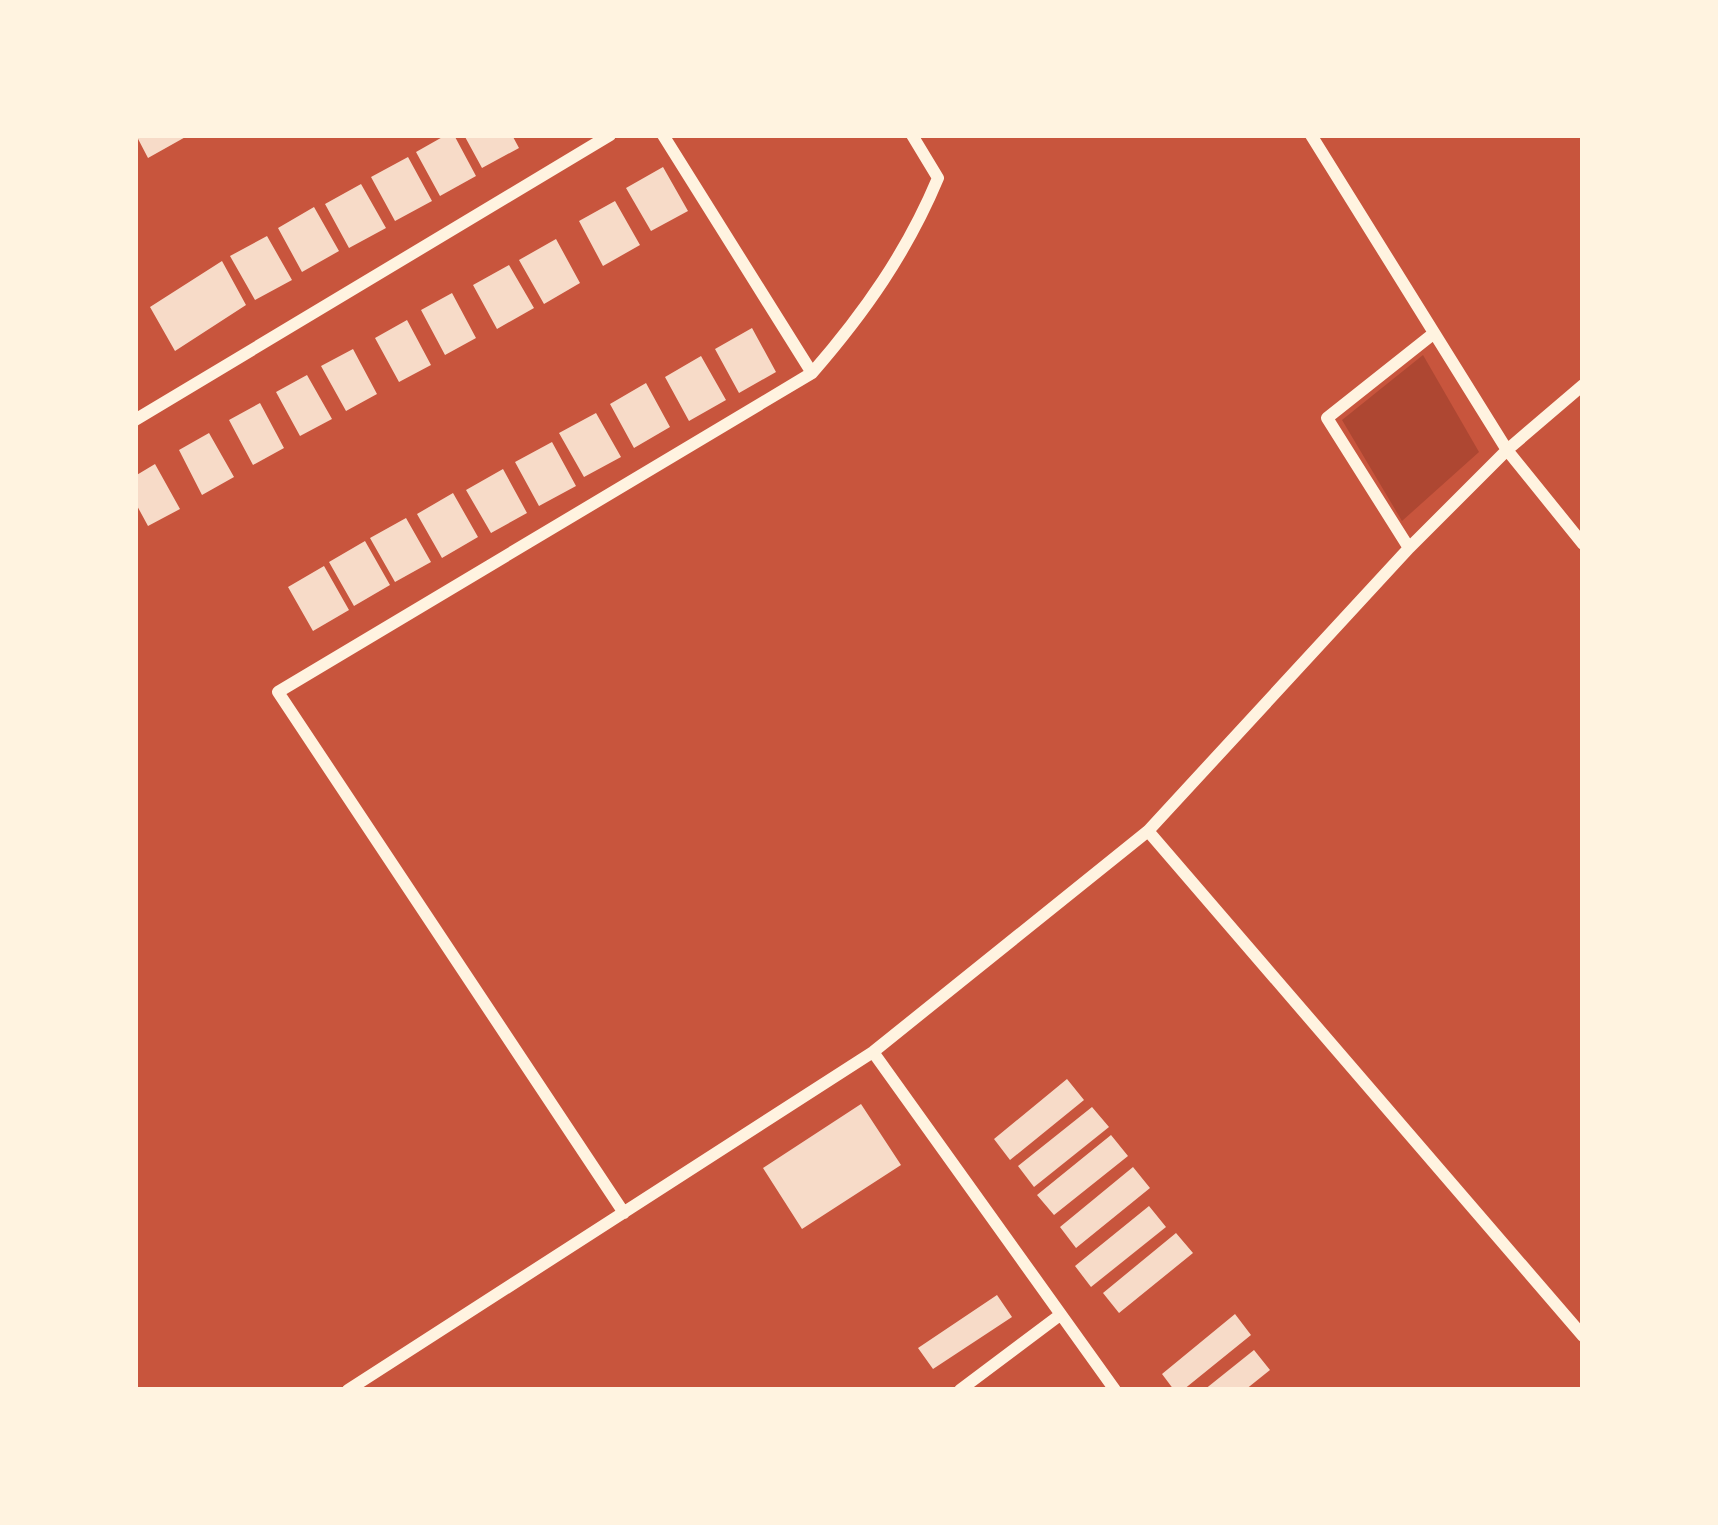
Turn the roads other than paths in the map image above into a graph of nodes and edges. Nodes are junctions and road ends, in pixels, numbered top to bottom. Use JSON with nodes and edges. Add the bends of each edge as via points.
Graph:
{"nodes":[{"id":1,"x":610,"y":135,"type":"edge"},
{"id":2,"x":663,"y":135,"type":"edge"},
{"id":3,"x":912,"y":135,"type":"edge"},
{"id":4,"x":1311,"y":135,"type":"edge"},
{"id":5,"x":1433,"y":334,"type":"junction"},
{"id":6,"x":812,"y":373,"type":"junction"},
{"id":7,"x":1583,"y":385,"type":"edge"},
{"id":8,"x":135,"y":420,"type":"edge"},
{"id":9,"x":1507,"y":450,"type":"junction"},
{"id":10,"x":1583,"y":544,"type":"edge"},
{"id":11,"x":1409,"y":548,"type":"junction"},
{"id":12,"x":1148,"y":831,"type":"junction"},
{"id":13,"x":873,"y":1052,"type":"junction"},
{"id":14,"x":624,"y":1214,"type":"junction"},
{"id":15,"x":1060,"y":1315,"type":"junction"},
{"id":16,"x":1583,"y":1336,"type":"edge"},
{"id":17,"x":348,"y":1390,"type":"edge"},
{"id":18,"x":960,"y":1390,"type":"edge"},
{"id":19,"x":1115,"y":1390,"type":"edge"}],
"edges":[{"from":1,"to":8,"type":"street"},
{"from":2,"to":6,"type":"street"},
{"from":3,"to":6,"type":"street","via":[[938,178],[918,226],[870,306]]},
{"from":4,"to":5,"type":"street"},
{"from":5,"to":9,"type":"street"},
{"from":5,"to":11,"type":"street","via":[[1327,418]]},
{"from":6,"to":14,"type":"street","via":[[278,692]]},
{"from":7,"to":9,"type":"street"},
{"from":9,"to":10,"type":"street"},
{"from":9,"to":11,"type":"street"},
{"from":11,"to":12,"type":"street"},
{"from":12,"to":13,"type":"street"},
{"from":12,"to":16,"type":"street"},
{"from":13,"to":14,"type":"street"},
{"from":13,"to":15,"type":"street"},
{"from":14,"to":17,"type":"street"},
{"from":15,"to":18,"type":"street"},
{"from":15,"to":19,"type":"street"}]}
